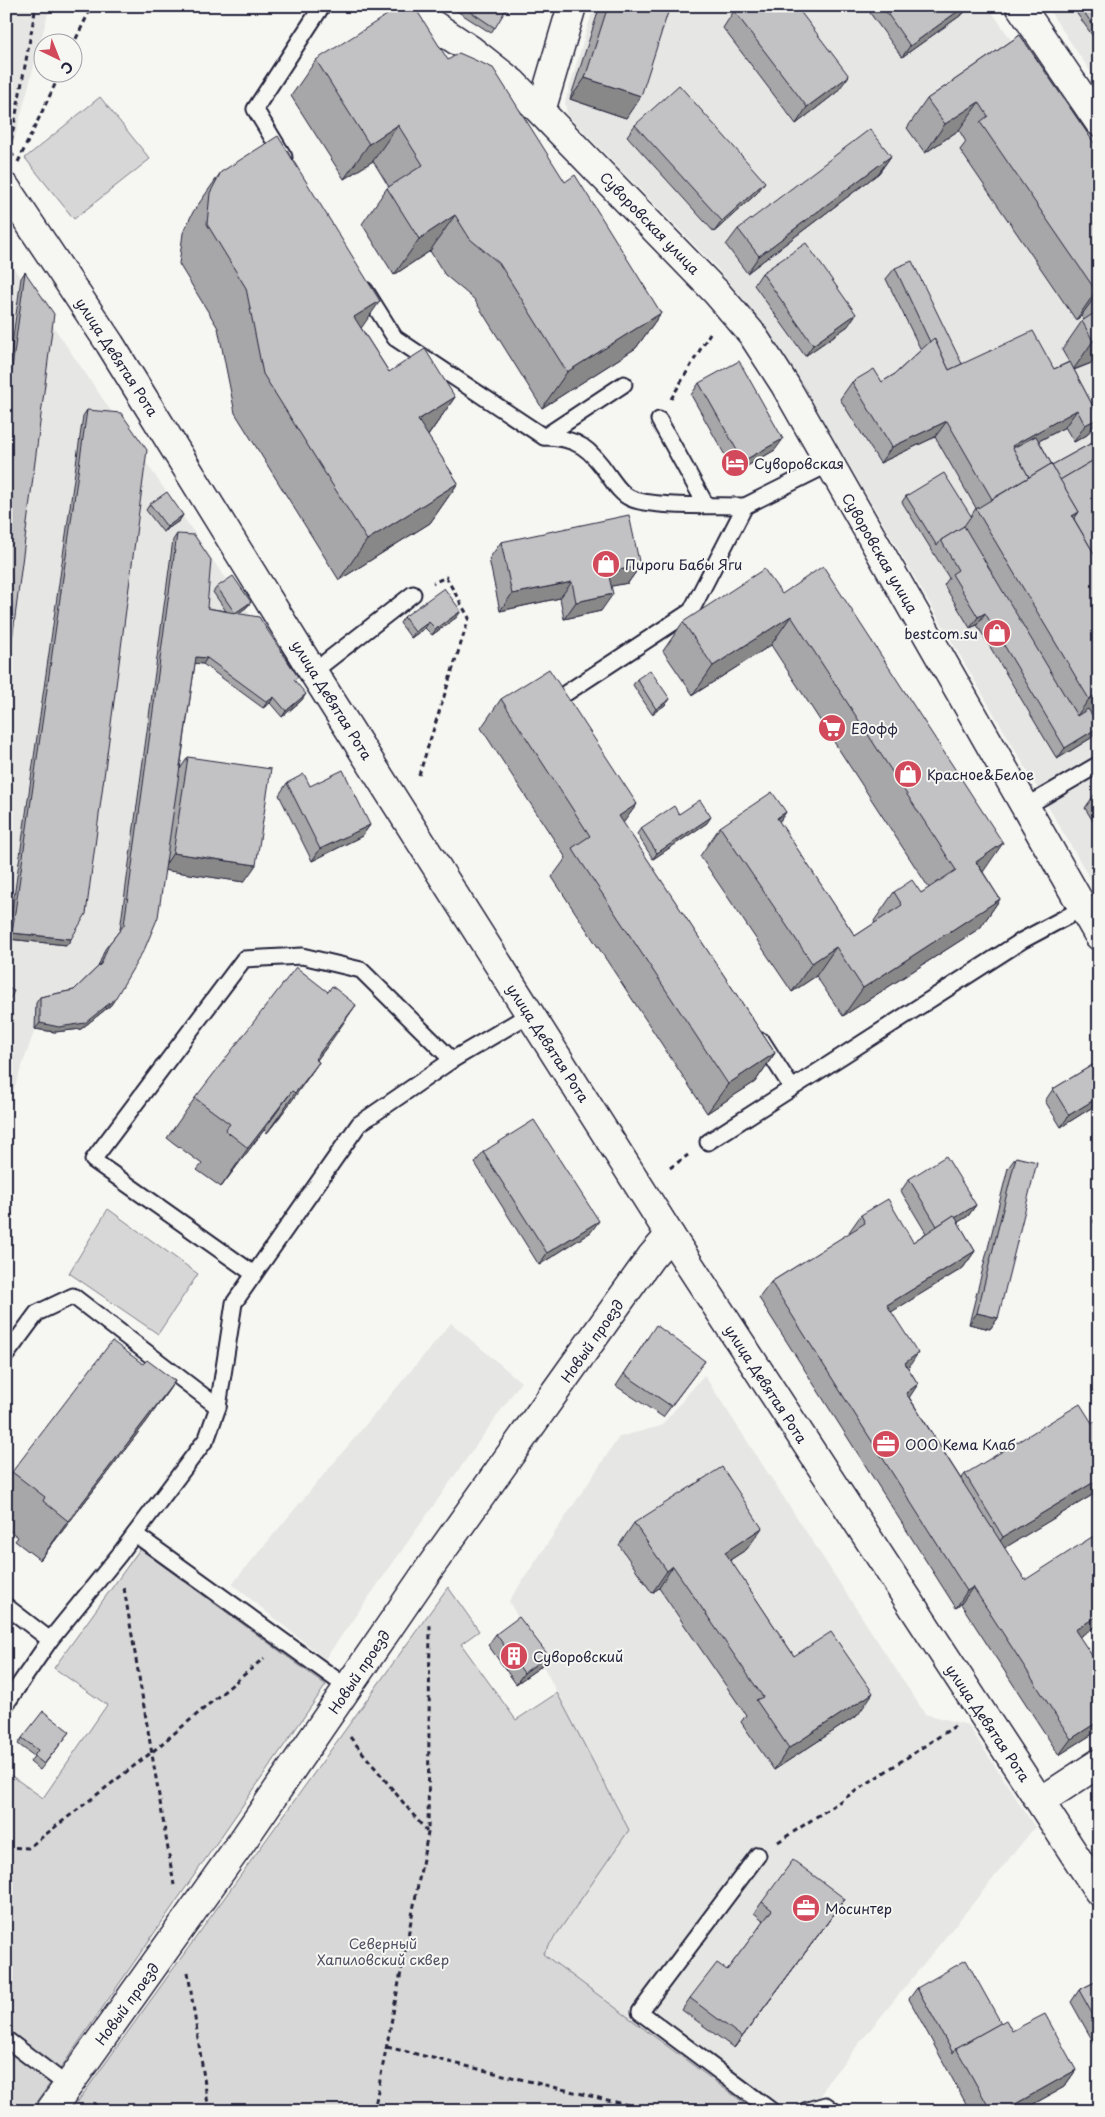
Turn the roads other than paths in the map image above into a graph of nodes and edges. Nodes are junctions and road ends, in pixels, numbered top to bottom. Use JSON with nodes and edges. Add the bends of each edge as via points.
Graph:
{"nodes":[{"id":1,"x":322,"y":6,"type":"edge"},
{"id":2,"x":405,"y":6,"type":"edge"},
{"id":3,"x":572,"y":6,"type":"edge"},
{"id":4,"x":1020,"y":6,"type":"edge"},
{"id":5,"x":541,"y":111,"type":"junction"},
{"id":6,"x":1099,"y":122,"type":"edge"},
{"id":7,"x":292,"y":168,"type":"edge"},
{"id":8,"x":10,"y":178,"type":"edge"},
{"id":9,"x":358,"y":278,"type":"edge"},
{"id":10,"x":624,"y":384,"type":"edge"},
{"id":11,"x":659,"y":420,"type":"road end"},
{"id":12,"x":544,"y":437,"type":"junction"},
{"id":13,"x":829,"y":464,"type":"junction"},
{"id":14,"x":706,"y":504,"type":"junction"},
{"id":15,"x":745,"y":506,"type":"junction"},
{"id":16,"x":413,"y":594,"type":"dead end"},
{"id":17,"x":313,"y":672,"type":"junction"},
{"id":18,"x":553,"y":714,"type":"edge"},
{"id":19,"x":1099,"y":764,"type":"edge"},
{"id":20,"x":1027,"y":806,"type":"junction"},
{"id":21,"x":1083,"y":908,"type":"junction"},
{"id":22,"x":1099,"y":936,"type":"edge"},
{"id":23,"x":530,"y":1014,"type":"junction"},
{"id":24,"x":755,"y":1030,"type":"edge"},
{"id":25,"x":452,"y":1060,"type":"junction"},
{"id":26,"x":792,"y":1088,"type":"junction"},
{"id":27,"x":708,"y":1142,"type":"dead end"},
{"id":28,"x":670,"y":1235,"type":"junction"},
{"id":29,"x":254,"y":1274,"type":"junction"},
{"id":30,"x":6,"y":1355,"type":"edge"},
{"id":31,"x":218,"y":1407,"type":"junction"},
{"id":32,"x":135,"y":1534,"type":"junction"},
{"id":33,"x":6,"y":1606,"type":"edge"},
{"id":34,"x":50,"y":1640,"type":"junction"},
{"id":35,"x":348,"y":1688,"type":"junction"},
{"id":36,"x":6,"y":1704,"type":"edge"},
{"id":37,"x":1099,"y":1763,"type":"edge"},
{"id":38,"x":1040,"y":1801,"type":"junction"},
{"id":39,"x":758,"y":1855,"type":"road end"},
{"id":40,"x":1099,"y":1892,"type":"edge"},
{"id":41,"x":6,"y":2040,"type":"edge"},
{"id":42,"x":68,"y":2086,"type":"junction"},
{"id":43,"x":50,"y":2111,"type":"edge"},
{"id":44,"x":772,"y":2111,"type":"edge"},
{"id":45,"x":805,"y":2111,"type":"edge"},
{"id":46,"x":834,"y":2111,"type":"edge"}],
"edges":[{"from":1,"to":7,"type":"lane","via":[[255,109]]},
{"from":2,"to":5,"type":"street","name":"Суворовская улица","via":[[471,50],[513,83]]},
{"from":3,"to":5,"type":"street"},
{"from":4,"to":6,"type":"street"},
{"from":5,"to":13,"type":"street","name":"Суворовская улица","via":[[716,292],[752,334]]},
{"from":8,"to":17,"type":"street","name":"улица Девятая Рота"},
{"from":9,"to":12,"type":"lane","via":[[395,338]]},
{"from":10,"to":12,"type":"lane"},
{"from":11,"to":14,"type":"lane"},
{"from":12,"to":14,"type":"lane","via":[[565,437],[580,445],[600,463],[624,495],[632,499]]},
{"from":13,"to":15,"type":"lane"},
{"from":13,"to":20,"type":"street","name":"Суворовская улица"},
{"from":14,"to":15,"type":"lane"},
{"from":15,"to":18,"type":"lane","via":[[691,611],[548,706]]},
{"from":16,"to":17,"type":"lane"},
{"from":17,"to":23,"type":"street","name":"улица Девятая Рота"},
{"from":19,"to":20,"type":"lane"},
{"from":20,"to":21,"type":"street","name":"Суворовская улица"},
{"from":21,"to":22,"type":"street","name":"Суворовская улица"},
{"from":21,"to":26,"type":"lane","via":[[1023,940]]},
{"from":23,"to":25,"type":"lane"},
{"from":23,"to":28,"type":"street","name":"улица Девятая Рота"},
{"from":24,"to":26,"type":"lane"},
{"from":25,"to":29,"type":"lane","via":[[359,1124]]},
{"from":25,"to":29,"type":"lane","via":[[361,970],[302,956],[244,958],[93,1160]]},
{"from":26,"to":27,"type":"lane"},
{"from":28,"to":35,"type":"street","name":"Новый проезд","via":[[651,1257]]},
{"from":28,"to":38,"type":"street","name":"улица Девятая Рота"},
{"from":29,"to":31,"type":"lane","via":[[234,1303]]},
{"from":30,"to":31,"type":"lane","via":[[37,1313],[73,1296]]},
{"from":31,"to":32,"type":"lane","via":[[207,1438]]},
{"from":32,"to":34,"type":"lane"},
{"from":32,"to":35,"type":"lane"},
{"from":33,"to":34,"type":"lane"},
{"from":34,"to":36,"type":"lane"},
{"from":35,"to":42,"type":"street","name":"Новый проезд"},
{"from":37,"to":38,"type":"street"},
{"from":38,"to":40,"type":"street","name":"улица Девятая Рота"},
{"from":39,"to":44,"type":"lane","via":[[640,2012]]},
{"from":41,"to":42,"type":"lane"},
{"from":42,"to":43,"type":"street","name":"Новый проезд"},
{"from":45,"to":46,"type":"lane","via":[[826,2105]]}]}
